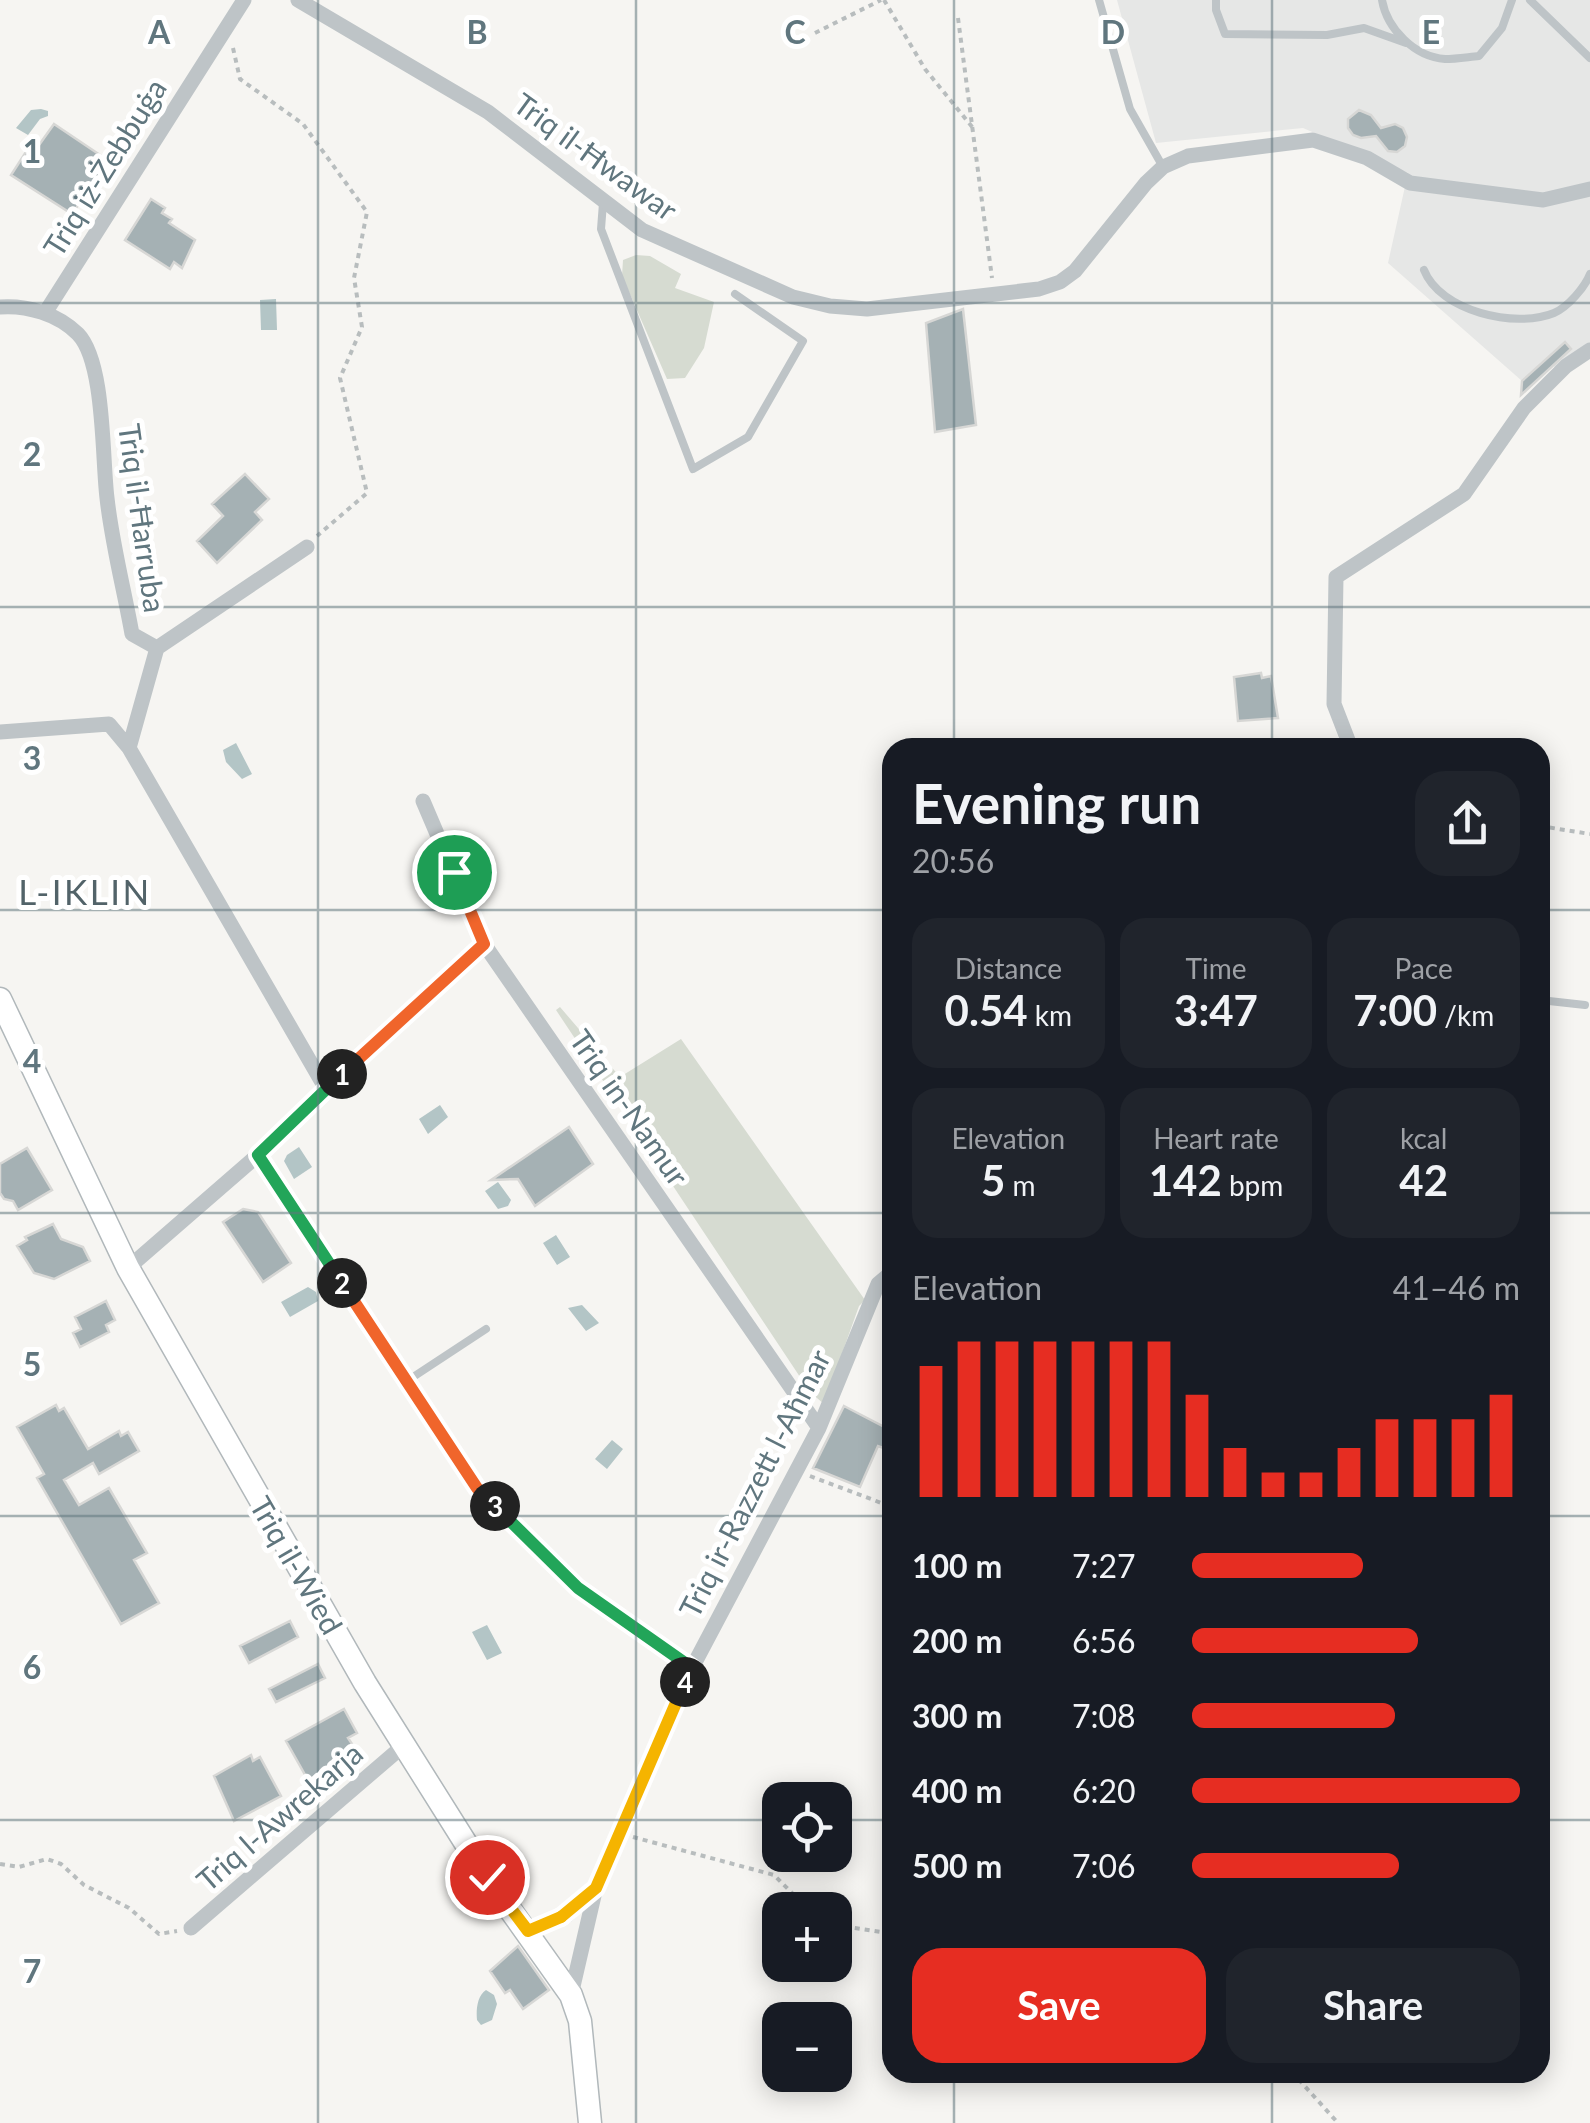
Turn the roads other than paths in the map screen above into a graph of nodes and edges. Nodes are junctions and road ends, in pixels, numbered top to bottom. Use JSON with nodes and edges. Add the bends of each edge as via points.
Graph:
{"nodes":[{"id":1,"x":244,"y":0,"type":"edge"},
{"id":2,"x":298,"y":0,"type":"edge"},
{"id":3,"x":1099,"y":0,"type":"edge"},
{"id":4,"x":1216,"y":0,"type":"edge"},
{"id":5,"x":1382,"y":0,"type":"edge"},
{"id":6,"x":1512,"y":0,"type":"edge"},
{"id":7,"x":1530,"y":0,"type":"edge"},
{"id":8,"x":1406,"y":43,"type":"junction"},
{"id":9,"x":1590,"y":58,"type":"edge"},
{"id":10,"x":1163,"y":167,"type":"junction"},
{"id":11,"x":1590,"y":189,"type":"edge"},
{"id":12,"x":603,"y":199,"type":"junction"},
{"id":13,"x":1424,"y":270,"type":"dead end"},
{"id":14,"x":1590,"y":274,"type":"edge"},
{"id":15,"x":735,"y":294,"type":"dead end"},
{"id":16,"x":0,"y":307,"type":"edge"},
{"id":17,"x":45,"y":313,"type":"junction"},
{"id":18,"x":1590,"y":350,"type":"edge"},
{"id":19,"x":307,"y":547,"type":"road end"},
{"id":20,"x":156,"y":648,"type":"junction"},
{"id":21,"x":0,"y":732,"type":"edge"},
{"id":22,"x":1347,"y":738,"type":"edge"},
{"id":23,"x":129,"y":748,"type":"junction"},
{"id":24,"x":423,"y":801,"type":"dead end"},
{"id":25,"x":484,"y":944,"type":"junction"},
{"id":26,"x":0,"y":999,"type":"edge"},
{"id":27,"x":1550,"y":1001,"type":"edge"},
{"id":28,"x":1585,"y":1006,"type":"dead end"},
{"id":29,"x":326,"y":1089,"type":"junction"},
{"id":30,"x":258,"y":1155,"type":"junction"},
{"id":31,"x":128,"y":1268,"type":"junction"},
{"id":32,"x":882,"y":1281,"type":"edge"},
{"id":33,"x":486,"y":1329,"type":"dead end"},
{"id":34,"x":406,"y":1381,"type":"junction"},
{"id":35,"x":820,"y":1428,"type":"junction"},
{"id":36,"x":692,"y":1668,"type":"junction"},
{"id":37,"x":403,"y":1746,"type":"junction"},
{"id":38,"x":596,"y":1888,"type":"junction"},
{"id":39,"x":191,"y":1928,"type":"road end"},
{"id":40,"x":528,"y":1931,"type":"junction"},
{"id":41,"x":571,"y":1995,"type":"junction"},
{"id":42,"x":590,"y":2123,"type":"edge"}],
"edges":[{"from":1,"to":17,"type":"street","name":"Triq iż-Żebbuġa"},
{"from":2,"to":12,"type":"street","name":"Triq il-Ħwawar","via":[[488,112]]},
{"from":3,"to":10,"type":"lane","via":[[1130,109]]},
{"from":4,"to":8,"type":"lane","via":[[1225,34],[1327,35],[1364,28]]},
{"from":5,"to":8,"type":"lane"},
{"from":6,"to":8,"type":"lane","via":[[1502,28],[1479,56],[1442,59]]},
{"from":7,"to":9,"type":"lane"},
{"from":10,"to":11,"type":"street","via":[[1188,156],[1313,140],[1367,158],[1410,183],[1543,200]]},
{"from":10,"to":12,"type":"street","name":"Triq il-Ħwawar","via":[[1060,282],[867,308],[793,297],[642,230]]},
{"from":12,"to":15,"type":"lane","via":[[602,229],[693,470],[748,437],[803,340]]},
{"from":13,"to":14,"type":"lane","via":[[1431,287],[1463,308],[1508,318],[1554,313]]},
{"from":16,"to":17,"type":"street"},
{"from":17,"to":20,"type":"street","name":"Triq il-Ħarruba","via":[[79,335],[96,374],[107,500],[132,634]]},
{"from":18,"to":22,"type":"street","via":[[1524,408],[1464,494],[1336,577],[1334,704]]},
{"from":19,"to":20,"type":"street"},
{"from":20,"to":23,"type":"street","name":"Triq il-Ħarruba"},
{"from":21,"to":23,"type":"street","via":[[109,724]]},
{"from":23,"to":29,"type":"street"},
{"from":24,"to":25,"type":"street","name":"Triq in-Namur"},
{"from":25,"to":29,"type":"street"},
{"from":25,"to":35,"type":"street","name":"Triq in-Namur"},
{"from":26,"to":31,"type":"street","name":"Triq il-Wied"},
{"from":27,"to":28,"type":"lane"},
{"from":29,"to":30,"type":"street"},
{"from":30,"to":31,"type":"street"},
{"from":30,"to":34,"type":"street"},
{"from":31,"to":37,"type":"street","name":"Triq il-Wied"},
{"from":32,"to":35,"type":"street","name":"Triq ir-Razzett l-Aħmar"},
{"from":33,"to":34,"type":"lane"},
{"from":34,"to":36,"type":"street","via":[[477,1488],[578,1588]]},
{"from":35,"to":36,"type":"street","name":"Triq ir-Razzett l-Aħmar"},
{"from":36,"to":38,"type":"street","name":"Triq ir-Razzett l-Aħmar"},
{"from":37,"to":39,"type":"street","name":"Triq l-Awrekarja"},
{"from":37,"to":40,"type":"street","name":"Triq il-Wied"},
{"from":38,"to":40,"type":"street","name":"Triq ir-Razzett l-Aħmar","via":[[567,1914]]},
{"from":38,"to":41,"type":"street","name":"Triq ir-Razzett l-Aħmar"},
{"from":40,"to":41,"type":"street","name":"Triq il-Wied"},
{"from":41,"to":42,"type":"street","name":"Triq il-Wied"}]}
